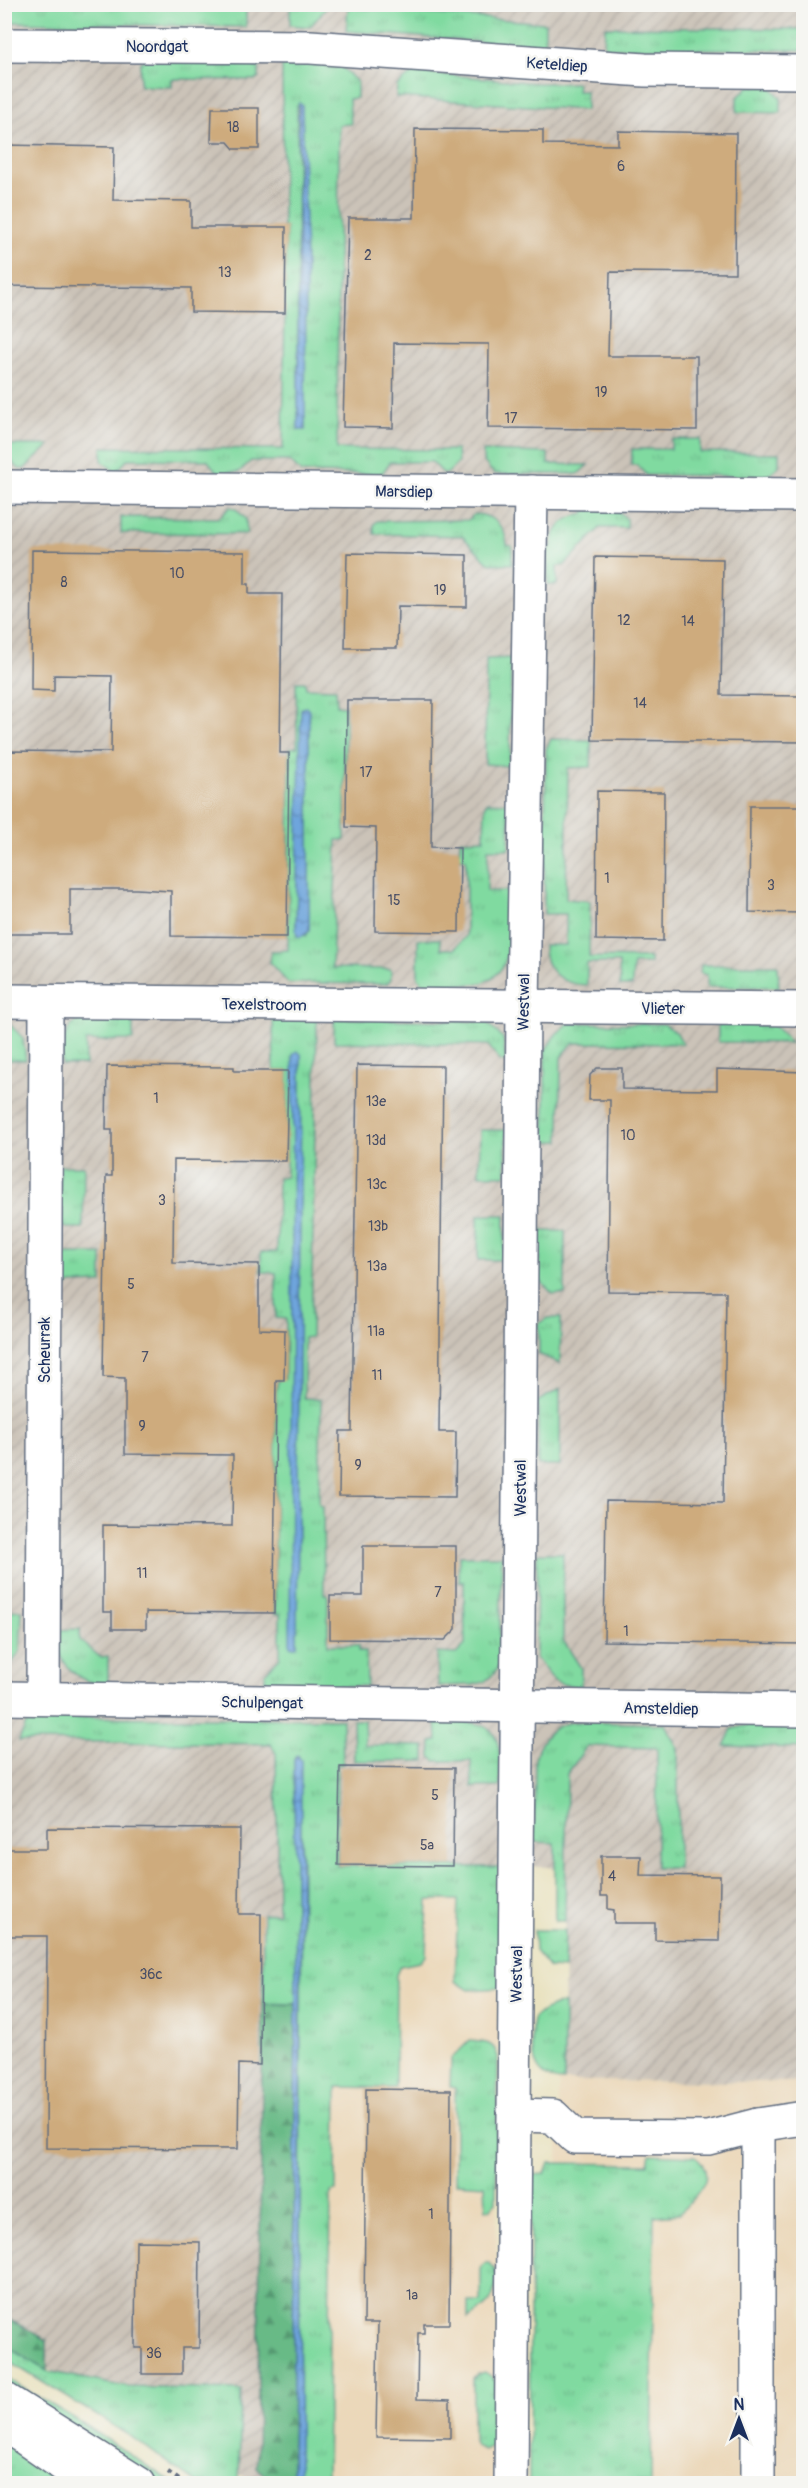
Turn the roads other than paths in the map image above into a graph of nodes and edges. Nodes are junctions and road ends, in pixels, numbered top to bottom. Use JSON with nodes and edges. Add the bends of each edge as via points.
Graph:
{"nodes":[{"id":1,"x":4,"y":45,"type":"edge"},
{"id":2,"x":310,"y":47,"type":"joint"},
{"id":3,"x":804,"y":72,"type":"edge"},
{"id":4,"x":4,"y":487,"type":"edge"},
{"id":5,"x":531,"y":492,"type":"junction"},
{"id":6,"x":804,"y":495,"type":"edge"},
{"id":7,"x":4,"y":1001,"type":"edge"},
{"id":8,"x":46,"y":1002,"type":"junction"},
{"id":9,"x":523,"y":1007,"type":"junction"},
{"id":10,"x":804,"y":1009,"type":"edge"},
{"id":11,"x":4,"y":1698,"type":"edge"},
{"id":12,"x":43,"y":1698,"type":"junction"},
{"id":13,"x":519,"y":1707,"type":"junction"},
{"id":14,"x":804,"y":1710,"type":"edge"},
{"id":15,"x":515,"y":2115,"type":"junction"},
{"id":16,"x":804,"y":2118,"type":"edge"},
{"id":17,"x":758,"y":2125,"type":"junction"},
{"id":18,"x":4,"y":2399,"type":"edge"},
{"id":19,"x":4,"y":2424,"type":"edge"},
{"id":20,"x":91,"y":2484,"type":"edge"},
{"id":21,"x":139,"y":2484,"type":"edge"},
{"id":22,"x":512,"y":2484,"type":"edge"},
{"id":23,"x":758,"y":2484,"type":"edge"}],
"edges":[{"from":1,"to":2,"type":"street","name":"Noordgat"},
{"from":2,"to":3,"type":"street","name":"Keteldiep","via":[[645,70]]},
{"from":4,"to":5,"type":"street","name":"Marsdiep"},
{"from":5,"to":6,"type":"street","name":"Marsdiep"},
{"from":5,"to":9,"type":"street","name":"Westwal"},
{"from":7,"to":8,"type":"street","name":"Texelstroom"},
{"from":8,"to":9,"type":"street","name":"Texelstroom"},
{"from":8,"to":12,"type":"street","name":"Scheurrak"},
{"from":9,"to":10,"type":"street","name":"Vlieter"},
{"from":9,"to":13,"type":"street","name":"Westwal"},
{"from":11,"to":12,"type":"street","name":"Schulpengat"},
{"from":12,"to":13,"type":"street","name":"Schulpengat"},
{"from":13,"to":14,"type":"street","name":"Amsteldiep"},
{"from":13,"to":15,"type":"street","name":"Westwal"},
{"from":15,"to":17,"type":"street","via":[[553,2116],[575,2137],[708,2138]]},
{"from":15,"to":22,"type":"street","name":"Westwal"},
{"from":16,"to":17,"type":"street"},
{"from":17,"to":23,"type":"street"},
{"from":18,"to":21,"type":"street"},
{"from":19,"to":20,"type":"street"}]}
